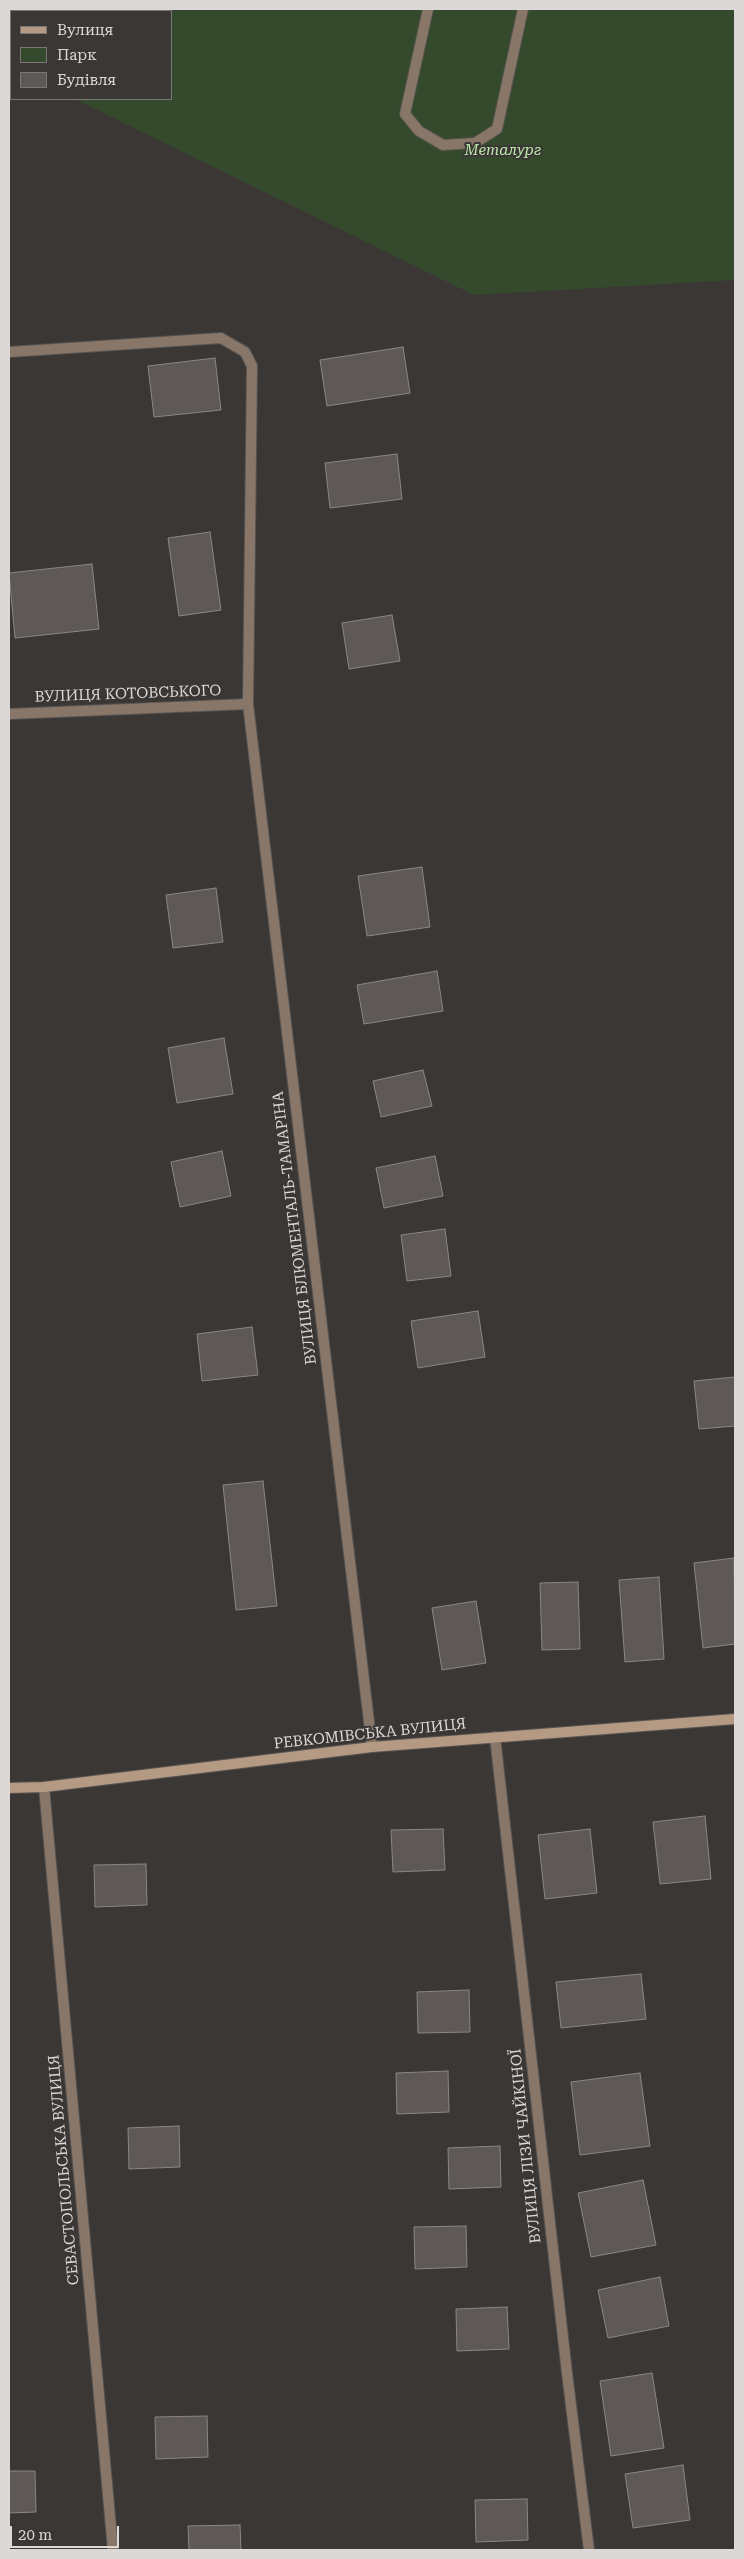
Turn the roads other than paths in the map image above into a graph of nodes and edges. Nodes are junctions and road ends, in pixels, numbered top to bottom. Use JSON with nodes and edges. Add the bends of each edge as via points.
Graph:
{"nodes":[{"id":1,"x":428,"y":9,"type":"edge"},
{"id":2,"x":523,"y":9,"type":"edge"},
{"id":3,"x":9,"y":352,"type":"edge"},
{"id":4,"x":248,"y":704,"type":"junction"},
{"id":5,"x":9,"y":714,"type":"edge"},
{"id":6,"x":735,"y":1718,"type":"edge"},
{"id":7,"x":495,"y":1737,"type":"junction"},
{"id":8,"x":372,"y":1747,"type":"junction"},
{"id":9,"x":44,"y":1787,"type":"junction"},
{"id":10,"x":9,"y":1788,"type":"edge"},
{"id":11,"x":114,"y":2550,"type":"edge"},
{"id":12,"x":589,"y":2550,"type":"edge"}],
"edges":[{"from":1,"to":2,"type":"street","via":[[405,114],[419,131],[443,145],[475,143],[497,129]]},
{"from":3,"to":4,"type":"street","name":"ВУЛИЦЯ БЛЮМЕНТАЛЬ-ТАМАРІНА","via":[[221,338],[245,352],[252,366]]},
{"from":4,"to":5,"type":"street","name":"ВУЛИЦЯ КОТОВСЬКОГО"},
{"from":4,"to":8,"type":"street","name":"ВУЛИЦЯ БЛЮМЕНТАЛЬ-ТАМАРІНА"},
{"from":6,"to":7,"type":"street","name":"РЕВКОМІВСЬКА ВУЛИЦЯ"},
{"from":7,"to":8,"type":"street","name":"РЕВКОМІВСЬКА ВУЛИЦЯ"},
{"from":7,"to":12,"type":"street","name":"ВУЛИЦЯ ЛІЗИ ЧАЙКІНОЇ"},
{"from":8,"to":9,"type":"street","name":"РЕВКОМІВСЬКА ВУЛИЦЯ"},
{"from":9,"to":10,"type":"street","name":"РЕВКОМІВСЬКА ВУЛИЦЯ"},
{"from":9,"to":11,"type":"street","name":"СЕВАСТОПОЛЬСЬКА ВУЛИЦЯ"}]}
